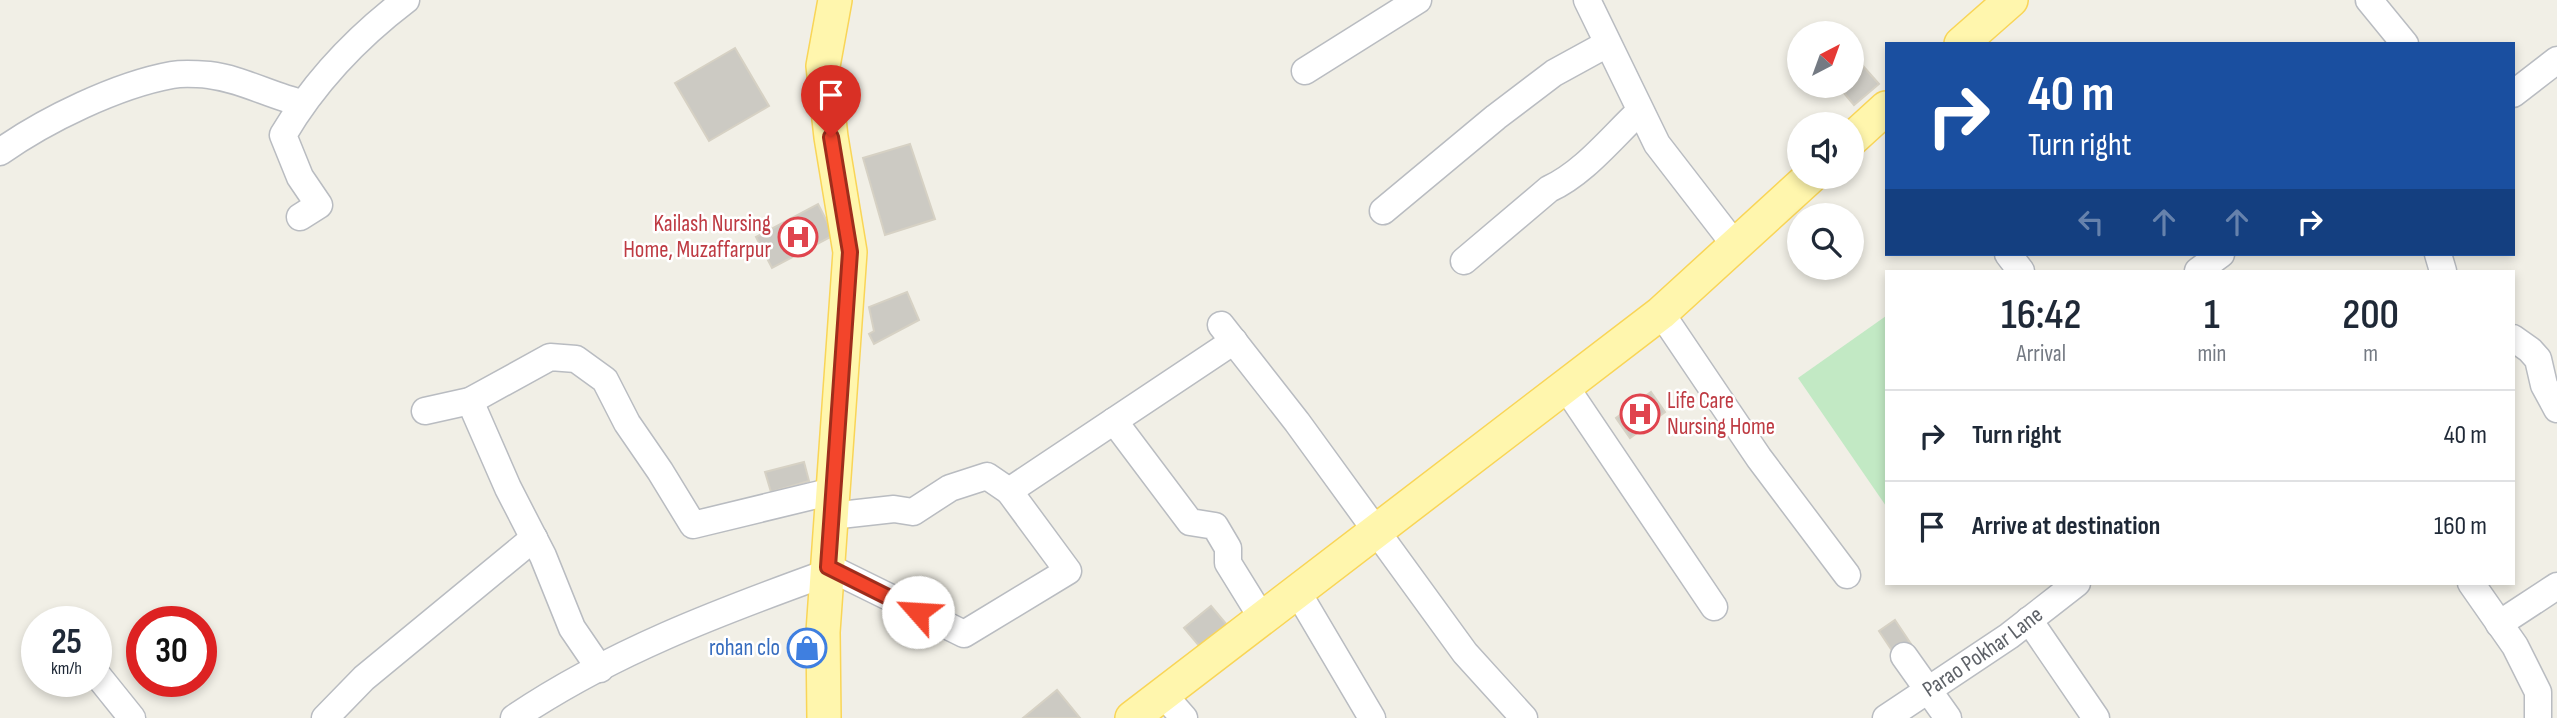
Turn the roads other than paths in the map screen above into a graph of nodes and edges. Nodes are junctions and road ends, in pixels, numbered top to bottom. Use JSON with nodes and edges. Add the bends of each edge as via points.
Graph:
{"nodes":[{"id":1,"x":406,"y":0,"type":"edge"},
{"id":2,"x":835,"y":0,"type":"edge"},
{"id":3,"x":1418,"y":0,"type":"edge"},
{"id":4,"x":1587,"y":0,"type":"edge"},
{"id":5,"x":2011,"y":0,"type":"edge"},
{"id":6,"x":2369,"y":0,"type":"edge"},
{"id":7,"x":1963,"y":42,"type":"edge"},
{"id":8,"x":2403,"y":42,"type":"edge"},
{"id":9,"x":1607,"y":44,"type":"junction"},
{"id":10,"x":2557,"y":60,"type":"edge"},
{"id":11,"x":1305,"y":71,"type":"dead end"},
{"id":12,"x":2515,"y":92,"type":"edge"},
{"id":13,"x":302,"y":103,"type":"junction"},
{"id":14,"x":1885,"y":109,"type":"edge"},
{"id":15,"x":1640,"y":111,"type":"junction"},
{"id":16,"x":1864,"y":128,"type":"edge"},
{"id":17,"x":0,"y":152,"type":"edge"},
{"id":18,"x":1797,"y":189,"type":"edge"},
{"id":19,"x":1383,"y":211,"type":"dead end"},
{"id":20,"x":300,"y":217,"type":"dead end"},
{"id":21,"x":1735,"y":246,"type":"junction"},
{"id":22,"x":2010,"y":256,"type":"edge"},
{"id":23,"x":2218,"y":256,"type":"edge"},
{"id":24,"x":1464,"y":261,"type":"dead end"},
{"id":25,"x":2020,"y":270,"type":"edge"},
{"id":26,"x":2198,"y":270,"type":"edge"},
{"id":27,"x":1661,"y":313,"type":"junction"},
{"id":28,"x":2515,"y":339,"type":"edge"},
{"id":29,"x":1565,"y":386,"type":"junction"},
{"id":30,"x":470,"y":401,"type":"junction"},
{"id":31,"x":2557,"y":409,"type":"edge"},
{"id":32,"x":425,"y":411,"type":"dead end"},
{"id":33,"x":1114,"y":421,"type":"junction"},
{"id":34,"x":1009,"y":491,"type":"junction"},
{"id":35,"x":832,"y":503,"type":"junction"},
{"id":36,"x":1375,"y":530,"type":"junction"},
{"id":37,"x":534,"y":538,"type":"junction"},
{"id":38,"x":827,"y":570,"type":"junction"},
{"id":39,"x":1847,"y":575,"type":"dead end"},
{"id":40,"x":2074,"y":585,"type":"edge"},
{"id":41,"x":2472,"y":585,"type":"edge"},
{"id":42,"x":2557,"y":586,"type":"edge"},
{"id":43,"x":1297,"y":591,"type":"junction"},
{"id":44,"x":1714,"y":607,"type":"dead end"},
{"id":45,"x":1262,"y":618,"type":"junction"},
{"id":46,"x":2029,"y":620,"type":"junction"},
{"id":47,"x":2499,"y":624,"type":"junction"},
{"id":48,"x":1904,"y":656,"type":"dead end"},
{"id":49,"x":600,"y":669,"type":"junction"},
{"id":50,"x":1928,"y":688,"type":"junction"},
{"id":51,"x":112,"y":693,"type":"edge"},
{"id":52,"x":1174,"y":706,"type":"edge"},
{"id":53,"x":132,"y":718,"type":"edge"},
{"id":54,"x":325,"y":718,"type":"edge"},
{"id":55,"x":514,"y":718,"type":"edge"},
{"id":56,"x":824,"y":718,"type":"edge"},
{"id":57,"x":1132,"y":718,"type":"edge"},
{"id":58,"x":1372,"y":718,"type":"edge"},
{"id":59,"x":1524,"y":718,"type":"edge"},
{"id":60,"x":1886,"y":718,"type":"edge"},
{"id":61,"x":1948,"y":718,"type":"edge"},
{"id":62,"x":2096,"y":718,"type":"edge"},
{"id":63,"x":2538,"y":718,"type":"edge"}],
"edges":[{"from":1,"to":13,"type":"street","via":[[372,26]]},
{"from":2,"to":35,"type":"main road","via":[[822,66],[850,252]]},
{"from":3,"to":11,"type":"street"},
{"from":4,"to":9,"type":"street"},
{"from":5,"to":7,"type":"main road"},
{"from":6,"to":8,"type":"street"},
{"from":9,"to":15,"type":"street"},
{"from":9,"to":19,"type":"street","via":[[1496,117]]},
{"from":10,"to":12,"type":"street"},
{"from":13,"to":17,"type":"street","via":[[210,75],[174,74],[85,105]]},
{"from":13,"to":20,"type":"street","via":[[284,135],[300,177],[319,205]]},
{"from":14,"to":16,"type":"main road"},
{"from":15,"to":21,"type":"street","via":[[1657,144]]},
{"from":15,"to":24,"type":"street"},
{"from":18,"to":21,"type":"main road"},
{"from":21,"to":27,"type":"main road"},
{"from":22,"to":25,"type":"street"},
{"from":23,"to":26,"type":"street"},
{"from":27,"to":29,"type":"main road"},
{"from":27,"to":39,"type":"street","via":[[1759,458]]},
{"from":28,"to":31,"type":"street","via":[[2538,359],[2543,385]]},
{"from":29,"to":36,"type":"main road"},
{"from":29,"to":44,"type":"street"},
{"from":30,"to":32,"type":"street"},
{"from":30,"to":35,"type":"street","via":[[550,357],[576,359],[605,380],[692,525]]},
{"from":30,"to":37,"type":"street"},
{"from":33,"to":34,"type":"street"},
{"from":33,"to":36,"type":"street","via":[[1227,333]]},
{"from":33,"to":45,"type":"street","via":[[1190,522],[1214,526],[1228,548],[1227,563]]},
{"from":34,"to":35,"type":"street","via":[[987,476],[950,488],[913,512]]},
{"from":34,"to":38,"type":"street","via":[[1068,571],[964,634]]},
{"from":35,"to":38,"type":"main road"},
{"from":36,"to":43,"type":"main road"},
{"from":36,"to":59,"type":"street","via":[[1465,653]]},
{"from":37,"to":49,"type":"street","via":[[572,628]]},
{"from":37,"to":54,"type":"street","via":[[364,678]]},
{"from":38,"to":49,"type":"street","via":[[651,641]]},
{"from":38,"to":56,"type":"main road"},
{"from":40,"to":46,"type":"street","name":"Parao Pokhar Lane"},
{"from":41,"to":47,"type":"street"},
{"from":42,"to":47,"type":"street"},
{"from":43,"to":45,"type":"main road"},
{"from":43,"to":58,"type":"street"},
{"from":45,"to":52,"type":"main road"},
{"from":46,"to":50,"type":"street","name":"Parao Pokhar Lane"},
{"from":46,"to":62,"type":"street"},
{"from":47,"to":63,"type":"street","via":[[2538,691]]},
{"from":48,"to":50,"type":"street"},
{"from":49,"to":55,"type":"street"},
{"from":50,"to":60,"type":"street","name":"Parao Pokhar Lane"},
{"from":50,"to":61,"type":"street"},
{"from":51,"to":53,"type":"street"},
{"from":52,"to":57,"type":"main road"}]}
